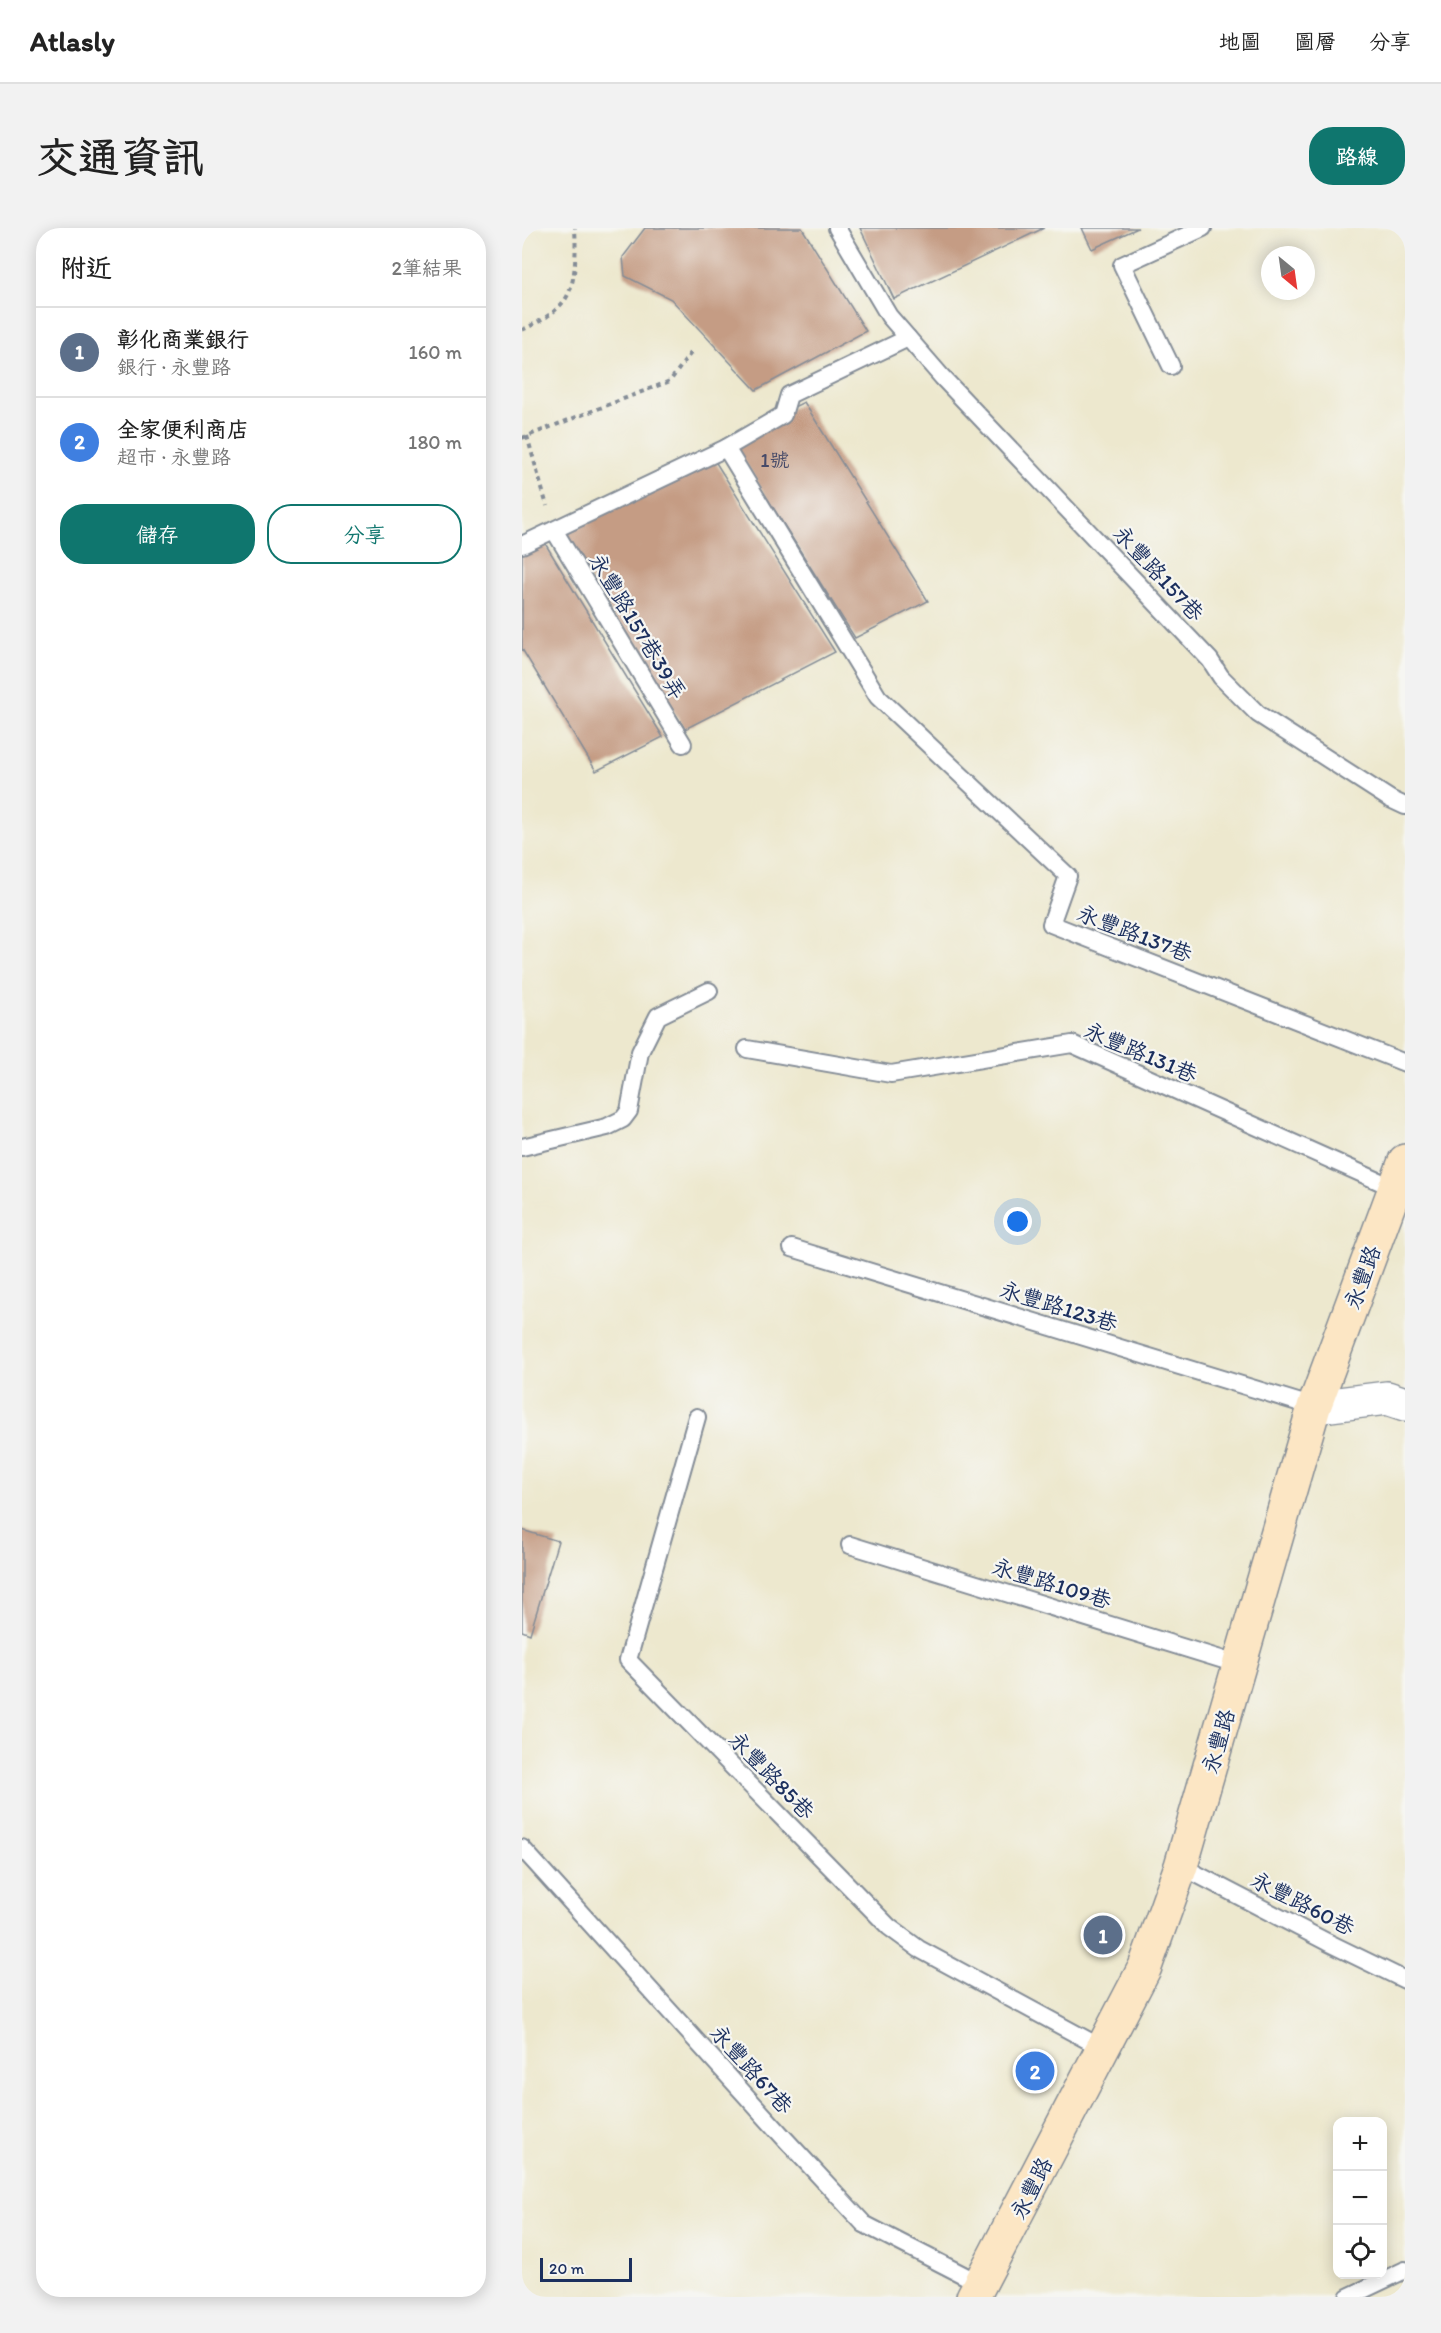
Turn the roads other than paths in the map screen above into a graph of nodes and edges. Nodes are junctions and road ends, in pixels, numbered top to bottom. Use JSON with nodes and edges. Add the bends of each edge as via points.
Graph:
{"nodes":[{"id":1,"x":837,"y":228,"type":"edge"},
{"id":2,"x":1203,"y":228,"type":"edge"},
{"id":3,"x":908,"y":338,"type":"junction"},
{"id":4,"x":1171,"y":366,"type":"dead end"},
{"id":5,"x":726,"y":448,"type":"junction"},
{"id":6,"x":554,"y":530,"type":"junction"},
{"id":7,"x":522,"y":545,"type":"edge"},
{"id":8,"x":683,"y":744,"type":"dead end"},
{"id":9,"x":1405,"y":806,"type":"edge"},
{"id":10,"x":709,"y":991,"type":"dead end"},
{"id":11,"x":747,"y":1049,"type":"dead end"},
{"id":12,"x":1405,"y":1063,"type":"edge"},
{"id":13,"x":522,"y":1147,"type":"edge"},
{"id":14,"x":1400,"y":1175,"type":"edge"},
{"id":15,"x":792,"y":1248,"type":"dead end"},
{"id":16,"x":1405,"y":1404,"type":"edge"},
{"id":17,"x":1314,"y":1407,"type":"junction"},
{"id":18,"x":697,"y":1417,"type":"dead end"},
{"id":19,"x":850,"y":1545,"type":"dead end"},
{"id":20,"x":1239,"y":1665,"type":"junction"},
{"id":21,"x":522,"y":1848,"type":"edge"},
{"id":22,"x":1181,"y":1866,"type":"junction"},
{"id":23,"x":1405,"y":1980,"type":"edge"},
{"id":24,"x":1102,"y":2048,"type":"junction"},
{"id":25,"x":1405,"y":2270,"type":"edge"},
{"id":26,"x":976,"y":2290,"type":"edge"},
{"id":27,"x":1348,"y":2297,"type":"edge"}],
"edges":[{"from":1,"to":3,"type":"lane","name":"永豐路157巷","via":[[889,316]]},
{"from":2,"to":4,"type":"lane","via":[[1122,265]]},
{"from":3,"to":5,"type":"lane","via":[[789,395],[783,415]]},
{"from":3,"to":9,"type":"lane","name":"永豐路157巷","via":[[1258,714]]},
{"from":5,"to":6,"type":"lane"},
{"from":5,"to":12,"type":"lane","name":"永豐路137巷","via":[[878,697],[1068,876],[1051,924]]},
{"from":6,"to":7,"type":"lane"},
{"from":6,"to":8,"type":"lane","name":"永豐路157巷39弄"},
{"from":10,"to":13,"type":"lane","via":[[658,1016],[640,1052],[629,1111],[623,1119],[607,1127]]},
{"from":11,"to":14,"type":"lane","name":"永豐路131巷","via":[[891,1074],[1072,1044]]},
{"from":14,"to":17,"type":"street","name":"永豐路"},
{"from":15,"to":17,"type":"lane","name":"永豐路123巷"},
{"from":16,"to":17,"type":"street","via":[[1387,1398]]},
{"from":17,"to":20,"type":"street","name":"永豐路"},
{"from":18,"to":24,"type":"lane","name":"永豐路85巷","via":[[628,1660],[889,1927],[919,1949]]},
{"from":19,"to":20,"type":"lane","name":"永豐路109巷"},
{"from":20,"to":22,"type":"street","name":"永豐路"},
{"from":21,"to":26,"type":"lane","name":"永豐路67巷","via":[[864,2224]]},
{"from":22,"to":23,"type":"lane","name":"永豐路60巷"},
{"from":22,"to":24,"type":"street","name":"永豐路","via":[[1145,1967]]},
{"from":24,"to":26,"type":"street","name":"永豐路"},
{"from":25,"to":27,"type":"lane"}]}
